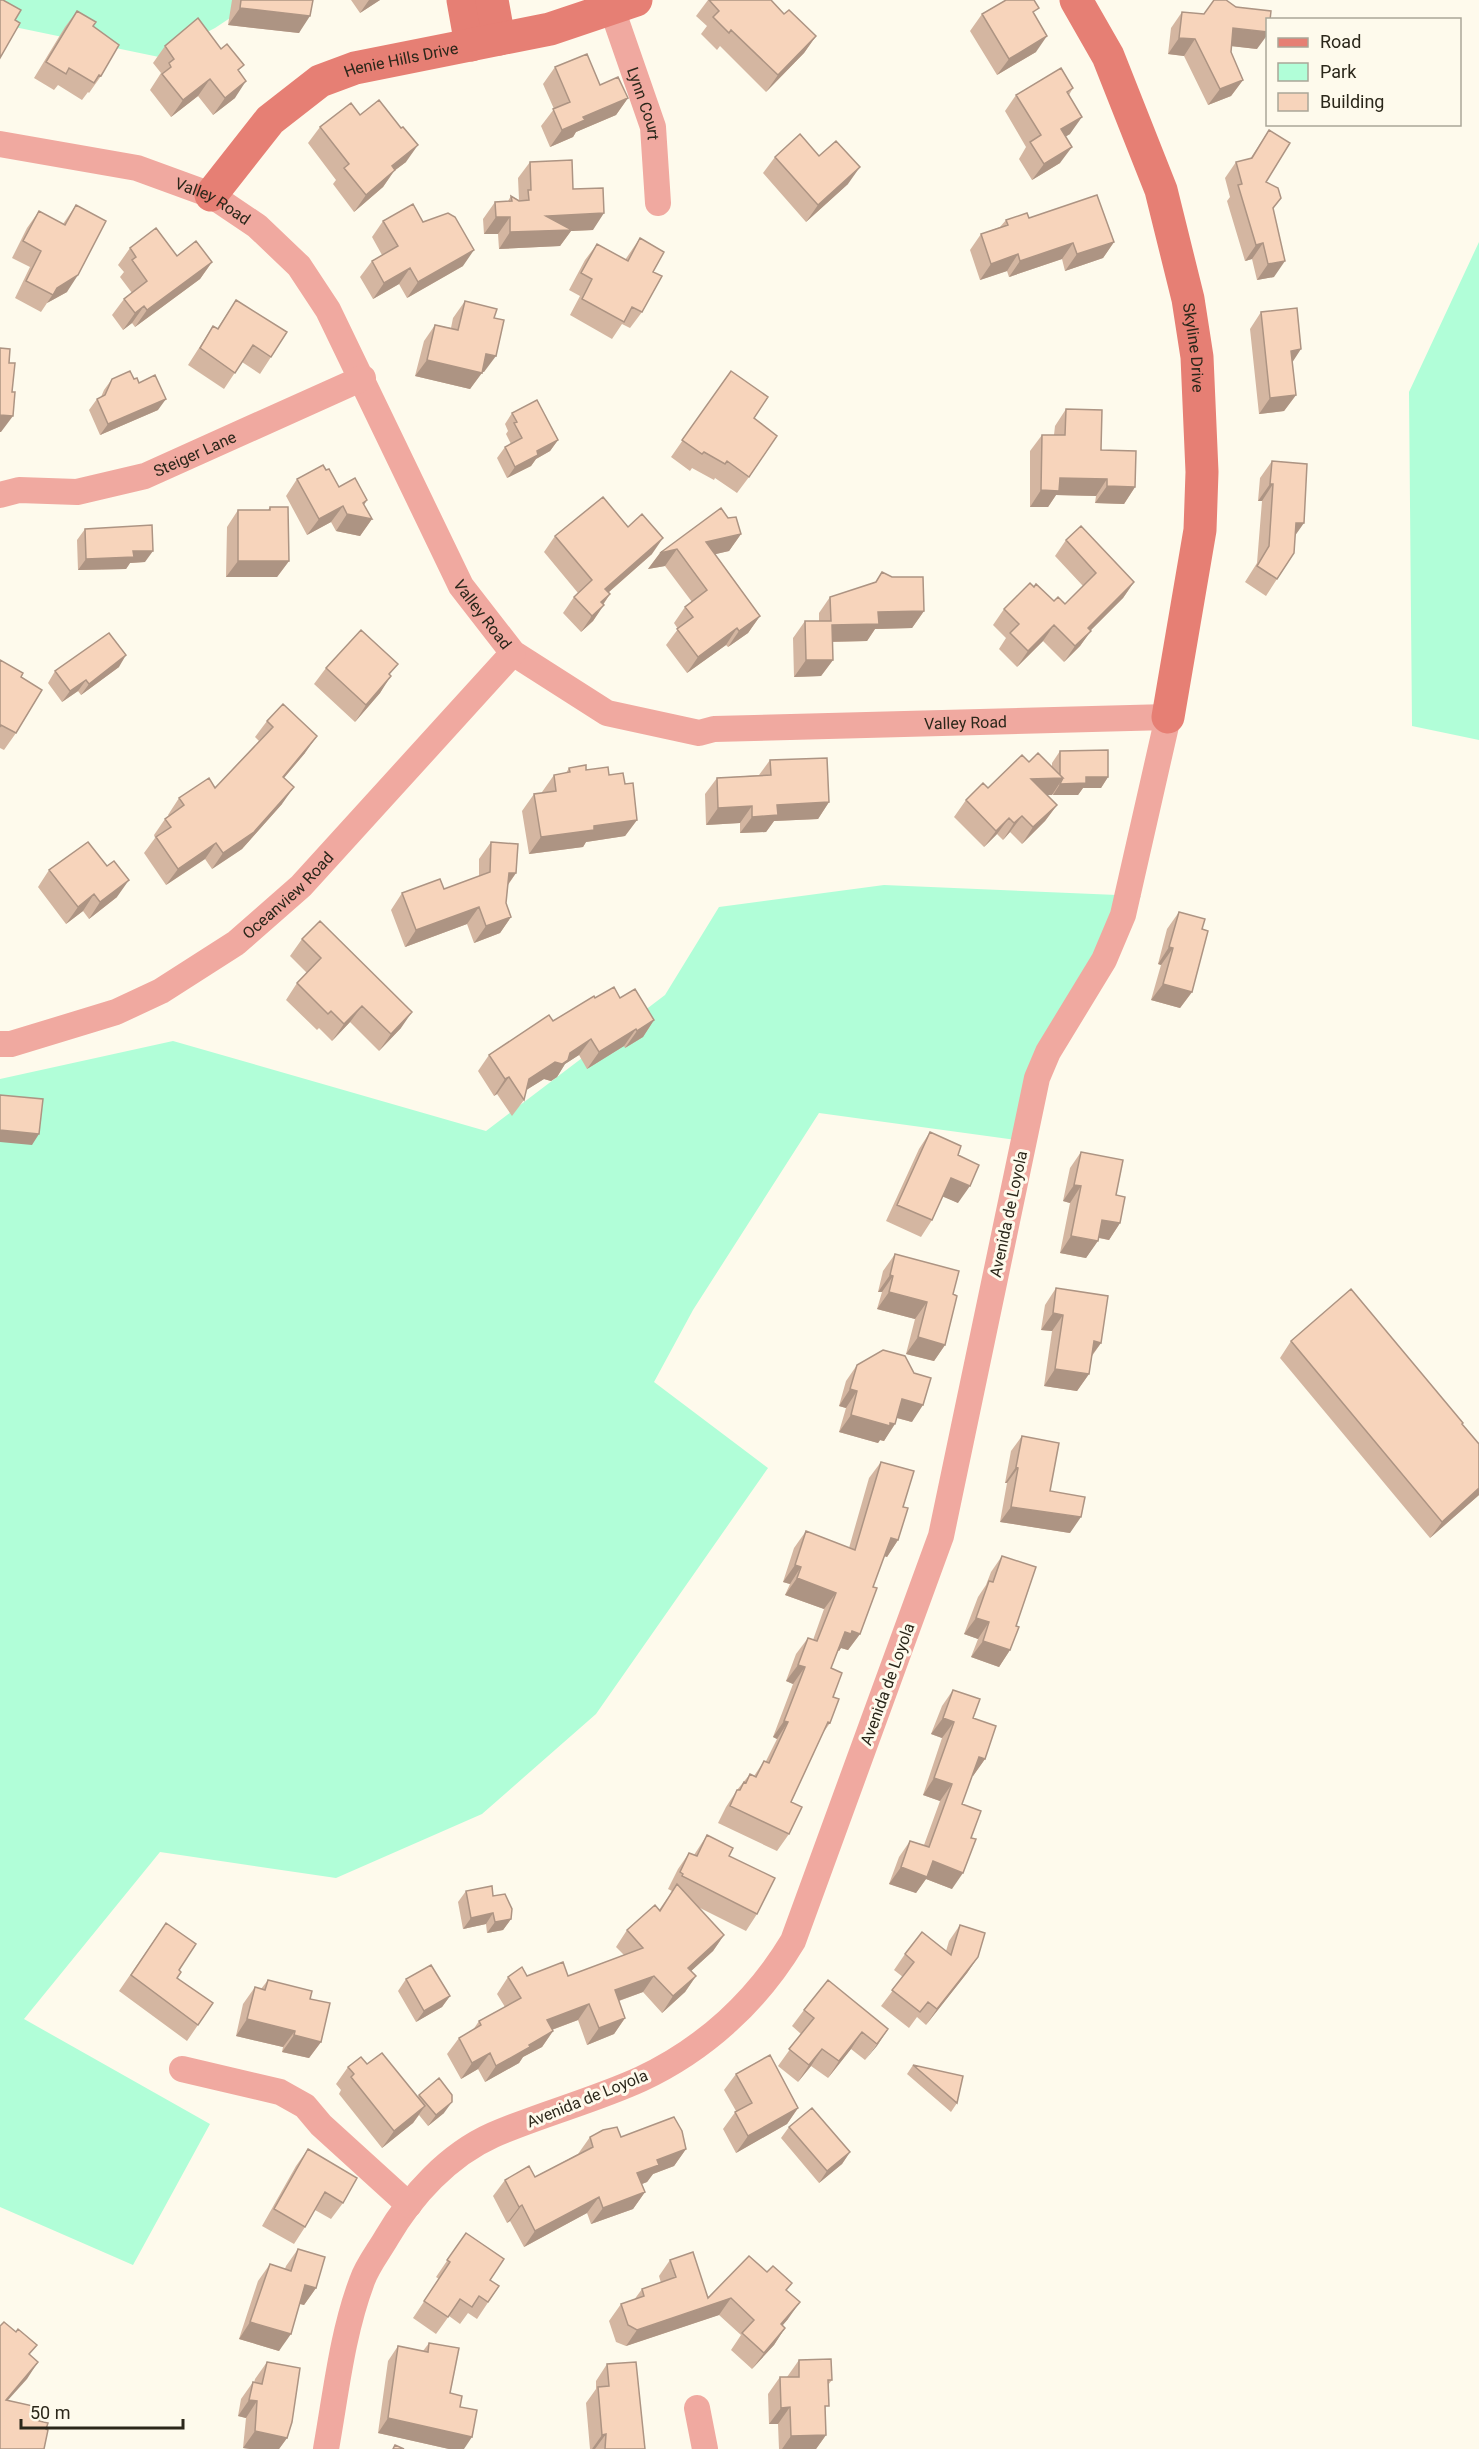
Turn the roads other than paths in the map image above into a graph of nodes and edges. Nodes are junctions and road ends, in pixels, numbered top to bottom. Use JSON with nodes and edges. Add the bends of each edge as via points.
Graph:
{"nodes":[{"id":1,"x":463,"y":0,"type":"edge"},
{"id":2,"x":492,"y":0,"type":"edge"},
{"id":3,"x":1076,"y":0,"type":"edge"},
{"id":4,"x":624,"y":5,"type":"edge"},
{"id":5,"x":485,"y":42,"type":"junction"},
{"id":6,"x":0,"y":144,"type":"edge"},
{"id":7,"x":211,"y":195,"type":"junction"},
{"id":8,"x":658,"y":203,"type":"dead end"},
{"id":9,"x":363,"y":378,"type":"junction"},
{"id":10,"x":6,"y":488,"type":"edge"},
{"id":11,"x":513,"y":653,"type":"junction"},
{"id":12,"x":1168,"y":717,"type":"junction"},
{"id":13,"x":0,"y":1044,"type":"edge"},
{"id":14,"x":182,"y":2069,"type":"dead end"},
{"id":15,"x":409,"y":2205,"type":"junction"},
{"id":16,"x":697,"y":2408,"type":"dead end"},
{"id":17,"x":326,"y":2449,"type":"edge"},
{"id":18,"x":705,"y":2449,"type":"edge"}],
"edges":[{"from":1,"to":5,"type":"street"},
{"from":2,"to":5,"type":"street"},
{"from":3,"to":12,"type":"street","name":"Skyline Drive","via":[[1108,56],[1161,190],[1188,299],[1197,357],[1202,472],[1200,530]]},
{"from":4,"to":5,"type":"street","name":"Henie Hills Drive","via":[[550,29]]},
{"from":4,"to":8,"type":"street","name":"Lynn Court","via":[[653,127]]},
{"from":5,"to":7,"type":"street","name":"Henie Hills Drive","via":[[355,68],[321,81],[270,120]]},
{"from":6,"to":7,"type":"street","name":"Valley Road","via":[[137,168]]},
{"from":7,"to":9,"type":"street","name":"Valley Road","via":[[257,226],[299,266],[328,310]]},
{"from":9,"to":10,"type":"street","name":"Steiger Lane","via":[[146,476],[77,492]]},
{"from":9,"to":11,"type":"street","name":"Valley Road","via":[[461,585]]},
{"from":11,"to":12,"type":"street","name":"Valley Road","via":[[607,713],[699,733],[714,729]]},
{"from":11,"to":13,"type":"street","name":"Oceanview Road","via":[[301,886],[236,943],[161,991],[116,1012]]},
{"from":12,"to":15,"type":"street","name":"Avenida de Loyola","via":[[1123,915],[1104,960],[1048,1052],[1037,1078],[941,1536],[793,1941],[778,1966],[730,2022],[699,2046],[642,2079],[491,2136],[444,2166]]},
{"from":14,"to":15,"type":"street","via":[[280,2092],[305,2106]]},
{"from":15,"to":17,"type":"street","name":"Avenida de Loyola","via":[[362,2279],[344,2343]]},
{"from":16,"to":18,"type":"street"}]}
